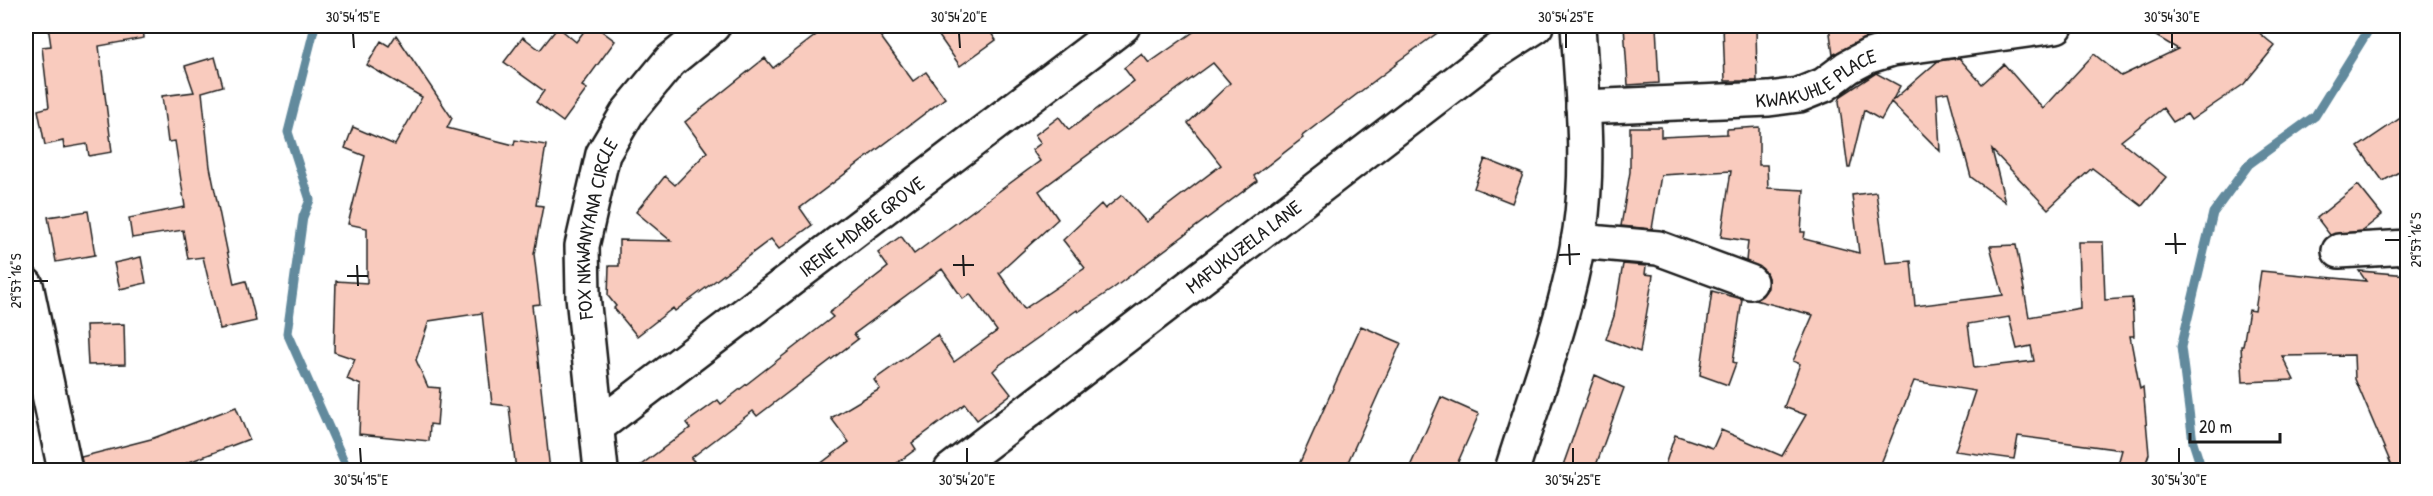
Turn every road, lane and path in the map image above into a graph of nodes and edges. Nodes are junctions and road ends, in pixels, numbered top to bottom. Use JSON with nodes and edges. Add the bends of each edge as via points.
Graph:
{"nodes":[{"id":1,"x":713,"y":26,"type":"edge"},
{"id":2,"x":1123,"y":26,"type":"edge"},
{"id":3,"x":1536,"y":26,"type":"edge"},
{"id":4,"x":1578,"y":26,"type":"edge"},
{"id":5,"x":2051,"y":26,"type":"edge"},
{"id":6,"x":1583,"y":107,"type":"junction"},
{"id":7,"x":1578,"y":241,"type":"junction"},
{"id":8,"x":2408,"y":247,"type":"edge"},
{"id":9,"x":2339,"y":251,"type":"dead end"},
{"id":10,"x":1750,"y":282,"type":"dead end"},
{"id":11,"x":26,"y":285,"type":"edge"},
{"id":12,"x":597,"y":427,"type":"junction"},
{"id":13,"x":1520,"y":462,"type":"edge"},
{"id":14,"x":65,"y":471,"type":"edge"},
{"id":15,"x":600,"y":471,"type":"edge"},
{"id":16,"x":951,"y":471,"type":"edge"}],
"edges":[{"from":1,"to":12,"type":"street","name":"FOX NKWANYANA CIRCLE","via":[[670,61],[628,112],[603,154],[582,246],[583,296]]},
{"from":2,"to":12,"type":"street","name":"IRENE MDABE GROVE"},
{"from":3,"to":16,"type":"street","name":"MAFUKUZELA LANE","via":[[1494,53]]},
{"from":4,"to":6,"type":"street"},
{"from":5,"to":6,"type":"street","name":"KWAKUHLE PLACE","via":[[1884,51],[1848,67],[1824,86],[1799,95]]},
{"from":6,"to":7,"type":"street","via":[[1585,175]]},
{"from":7,"to":10,"type":"street","via":[[1658,248]]},
{"from":7,"to":13,"type":"street"},
{"from":8,"to":9,"type":"street"},
{"from":11,"to":14,"type":"street"},
{"from":12,"to":15,"type":"street","name":"FOX NKWANYANA CIRCLE"}]}
